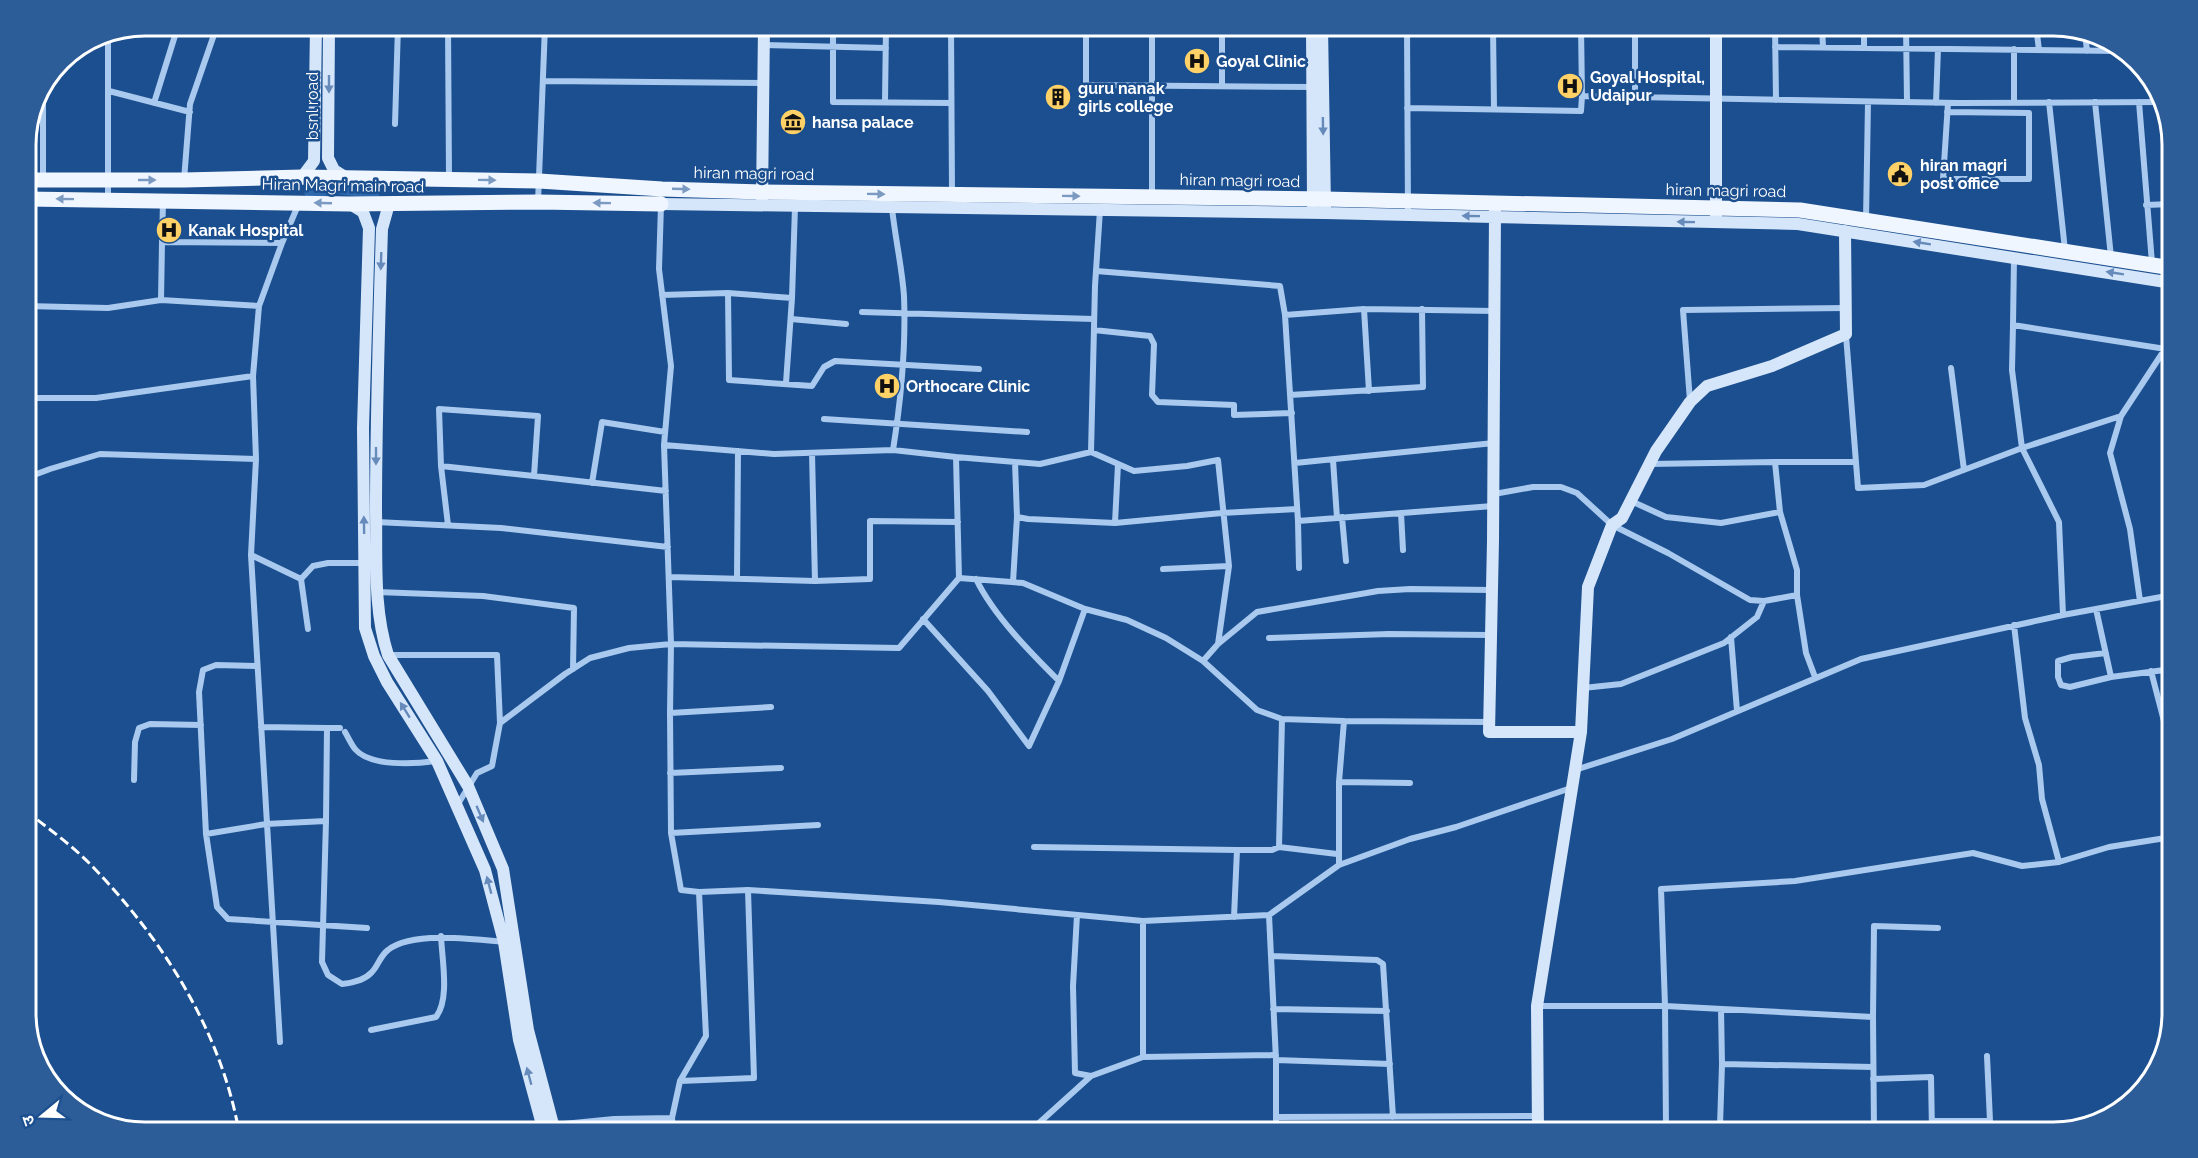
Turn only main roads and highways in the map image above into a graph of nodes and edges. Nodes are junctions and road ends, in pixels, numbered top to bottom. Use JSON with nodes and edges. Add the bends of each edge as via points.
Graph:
{"nodes":[{"id":1,"x":302,"y":177,"type":"junction"},
{"id":2,"x":36,"y":179,"type":"edge"},
{"id":3,"x":391,"y":179,"type":"junction"},
{"id":4,"x":36,"y":199,"type":"edge"},
{"id":5,"x":300,"y":202,"type":"junction"},
{"id":6,"x":389,"y":204,"type":"junction"},
{"id":7,"x":661,"y":204,"type":"road end"},
{"id":8,"x":2162,"y":266,"type":"edge"}],
"edges":[{"from":2,"to":1,"type":"main road","name":"Hiran Magri main road","one_way":true},
{"from":1,"to":3,"type":"main road","name":"hiran magri road"},
{"from":1,"to":5,"type":"main road"},
{"from":3,"to":6,"type":"main road"},
{"from":3,"to":8,"type":"main road","name":"hiran magri road","one_way":true,"via":[[539,181],[762,199],[952,195],[1152,204],[1716,215],[1800,210]]},
{"from":5,"to":4,"type":"main road","name":"Hiran Magri main road","one_way":true},
{"from":6,"to":5,"type":"main road","name":"Hiran Magri main road","one_way":true},
{"from":7,"to":6,"type":"main road","name":"Hiran Magri main road","one_way":true}]}
